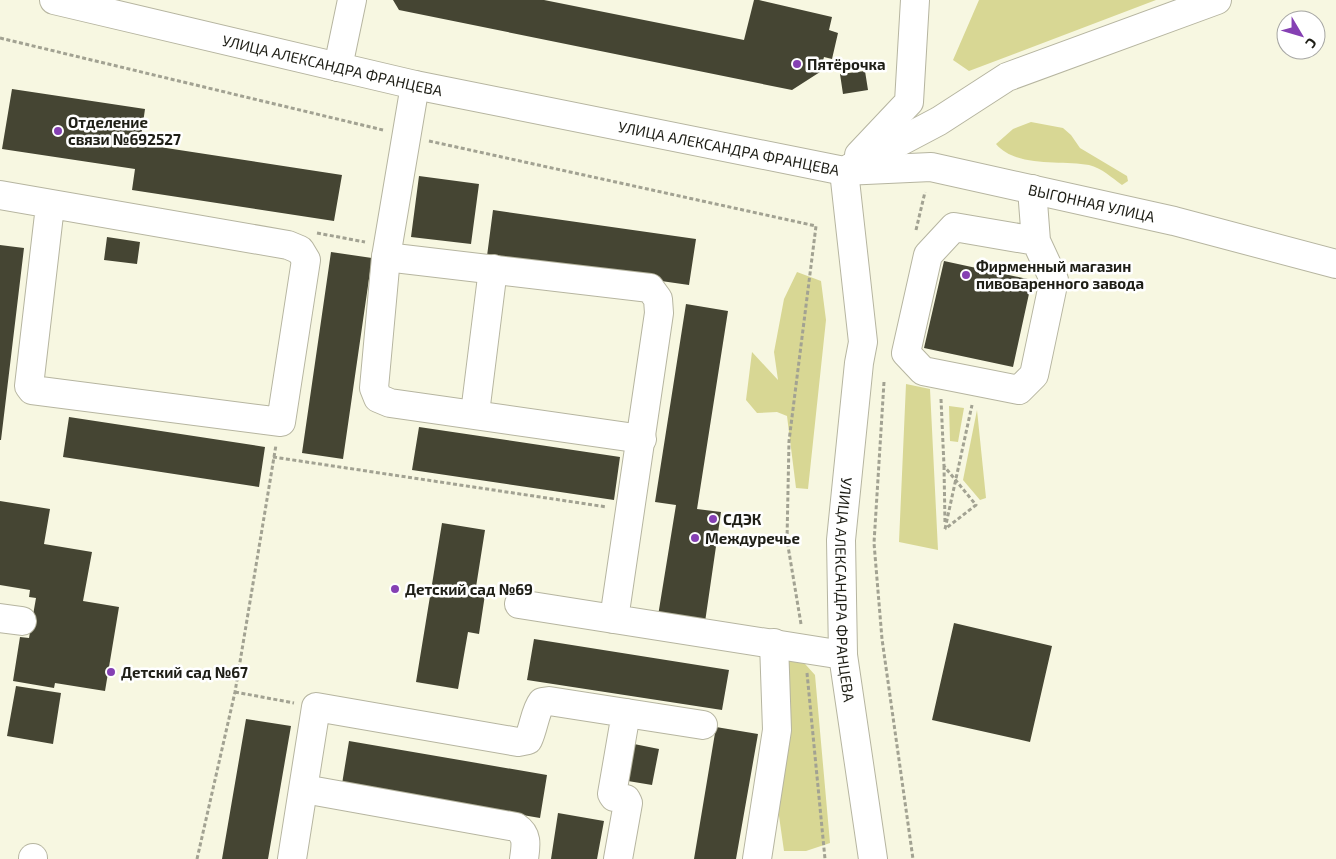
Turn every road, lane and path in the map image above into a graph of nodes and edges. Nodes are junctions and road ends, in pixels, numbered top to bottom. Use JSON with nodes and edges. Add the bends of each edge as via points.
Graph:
{"nodes":[{"id":1,"x":54,"y":0,"type":"edge"},
{"id":2,"x":352,"y":0,"type":"edge"},
{"id":3,"x":915,"y":0,"type":"edge"},
{"id":4,"x":1217,"y":0,"type":"edge"},
{"id":5,"x":0,"y":38,"type":"edge"},
{"id":6,"x":338,"y":67,"type":"junction"},
{"id":7,"x":415,"y":85,"type":"junction"},
{"id":8,"x":408,"y":136,"type":"junction"},
{"id":9,"x":931,"y":167,"type":"junction"},
{"id":10,"x":844,"y":171,"type":"junction"},
{"id":11,"x":1032,"y":189,"type":"junction"},
{"id":12,"x":0,"y":195,"type":"edge"},
{"id":13,"x":50,"y":206,"type":"junction"},
{"id":14,"x":915,"y":234,"type":"dead end"},
{"id":15,"x":1036,"y":241,"type":"junction"},
{"id":16,"x":386,"y":257,"type":"junction"},
{"id":17,"x":1336,"y":264,"type":"edge"},
{"id":18,"x":493,"y":269,"type":"junction"},
{"id":19,"x":939,"y":374,"type":"junction"},
{"id":20,"x":884,"y":376,"type":"dead end"},
{"id":21,"x":977,"y":381,"type":"junction"},
{"id":22,"x":475,"y":413,"type":"junction"},
{"id":23,"x":281,"y":422,"type":"junction"},
{"id":24,"x":642,"y":439,"type":"junction"},
{"id":25,"x":274,"y":457,"type":"junction"},
{"id":26,"x":944,"y":466,"type":"junction"},
{"id":27,"x":957,"y":482,"type":"junction"},
{"id":28,"x":631,"y":510,"type":"junction"},
{"id":29,"x":945,"y":529,"type":"junction"},
{"id":30,"x":519,"y":604,"type":"dead end"},
{"id":31,"x":614,"y":620,"type":"junction"},
{"id":32,"x":774,"y":643,"type":"junction"},
{"id":33,"x":805,"y":648,"type":"junction"},
{"id":34,"x":843,"y":655,"type":"junction"},
{"id":35,"x":235,"y":692,"type":"junction"},
{"id":36,"x":316,"y":707,"type":"junction"},
{"id":37,"x":626,"y":713,"type":"junction"},
{"id":38,"x":703,"y":725,"type":"dead end"},
{"id":39,"x":304,"y":789,"type":"junction"},
{"id":40,"x":197,"y":859,"type":"edge"},
{"id":41,"x":292,"y":859,"type":"edge"},
{"id":42,"x":524,"y":859,"type":"edge"},
{"id":43,"x":618,"y":859,"type":"edge"},
{"id":44,"x":756,"y":859,"type":"edge"},
{"id":45,"x":825,"y":859,"type":"edge"},
{"id":46,"x":873,"y":859,"type":"edge"},
{"id":47,"x":913,"y":859,"type":"edge"}],
"edges":[{"from":1,"to":6,"type":"street","name":"УЛИЦА АЛЕКСАНДРА ФРАНЦЕВА"},
{"from":2,"to":6,"type":"street"},
{"from":3,"to":10,"type":"street","via":[[909,102]]},
{"from":4,"to":10,"type":"street","via":[[1007,77],[939,121]]},
{"from":5,"to":8,"type":"path"},
{"from":6,"to":7,"type":"street","name":"УЛИЦА АЛЕКСАНДРА ФРАНЦЕВА"},
{"from":7,"to":8,"type":"street"},
{"from":7,"to":10,"type":"street","name":"УЛИЦА АЛЕКСАНДРА ФРАНЦЕВА"},
{"from":8,"to":16,"type":"street"},
{"from":8,"to":33,"type":"path","via":[[816,226],[789,441],[787,540]]},
{"from":9,"to":10,"type":"street","name":"ВЫГОННАЯ УЛИЦА"},
{"from":9,"to":11,"type":"street","name":"ВЫГОННАЯ УЛИЦА"},
{"from":9,"to":14,"type":"path"},
{"from":10,"to":34,"type":"street","name":"УЛИЦА АЛЕКСАНДРА ФРАНЦЕВА","via":[[863,342],[841,540]]},
{"from":11,"to":15,"type":"street"},
{"from":11,"to":17,"type":"street","name":"ВЫГОННАЯ УЛИЦА","via":[[1174,221]]},
{"from":12,"to":13,"type":"street"},
{"from":13,"to":23,"type":"street","via":[[288,245],[300,250],[306,260]]},
{"from":13,"to":23,"type":"street","via":[[32,390]]},
{"from":15,"to":19,"type":"street","via":[[954,227],[928,255],[906,354],[923,371]]},
{"from":15,"to":21,"type":"street","via":[[1054,280],[1034,375],[1019,390]]},
{"from":16,"to":18,"type":"street"},
{"from":16,"to":22,"type":"street","via":[[374,388],[378,398],[390,403]]},
{"from":18,"to":22,"type":"street"},
{"from":18,"to":24,"type":"street","via":[[650,288],[658,300],[659,313]]},
{"from":19,"to":21,"type":"street"},
{"from":19,"to":26,"type":"path"},
{"from":20,"to":47,"type":"path","via":[[874,543],[882,639]]},
{"from":21,"to":27,"type":"path"},
{"from":22,"to":24,"type":"street"},
{"from":23,"to":25,"type":"path"},
{"from":24,"to":28,"type":"street"},
{"from":25,"to":28,"type":"path"},
{"from":25,"to":35,"type":"path"},
{"from":26,"to":27,"type":"path"},
{"from":26,"to":29,"type":"path"},
{"from":27,"to":29,"type":"path"},
{"from":27,"to":29,"type":"path","via":[[976,505]]},
{"from":28,"to":31,"type":"street"},
{"from":30,"to":31,"type":"street"},
{"from":31,"to":32,"type":"street"},
{"from":32,"to":33,"type":"street"},
{"from":32,"to":44,"type":"street","via":[[776,730]]},
{"from":33,"to":34,"type":"street"},
{"from":33,"to":45,"type":"path"},
{"from":34,"to":46,"type":"street","name":"УЛИЦА АЛЕКСАНДРА ФРАНЦЕВА"},
{"from":35,"to":36,"type":"path"},
{"from":35,"to":40,"type":"path"},
{"from":36,"to":37,"type":"street","via":[[518,742],[528,740],[535,726],[537,708],[542,702]]},
{"from":36,"to":39,"type":"street"},
{"from":37,"to":38,"type":"street"},
{"from":37,"to":43,"type":"street","via":[[612,794],[626,799],[628,803]]},
{"from":39,"to":41,"type":"street"},
{"from":39,"to":42,"type":"street","via":[[516,826],[524,832],[526,839]]}]}
